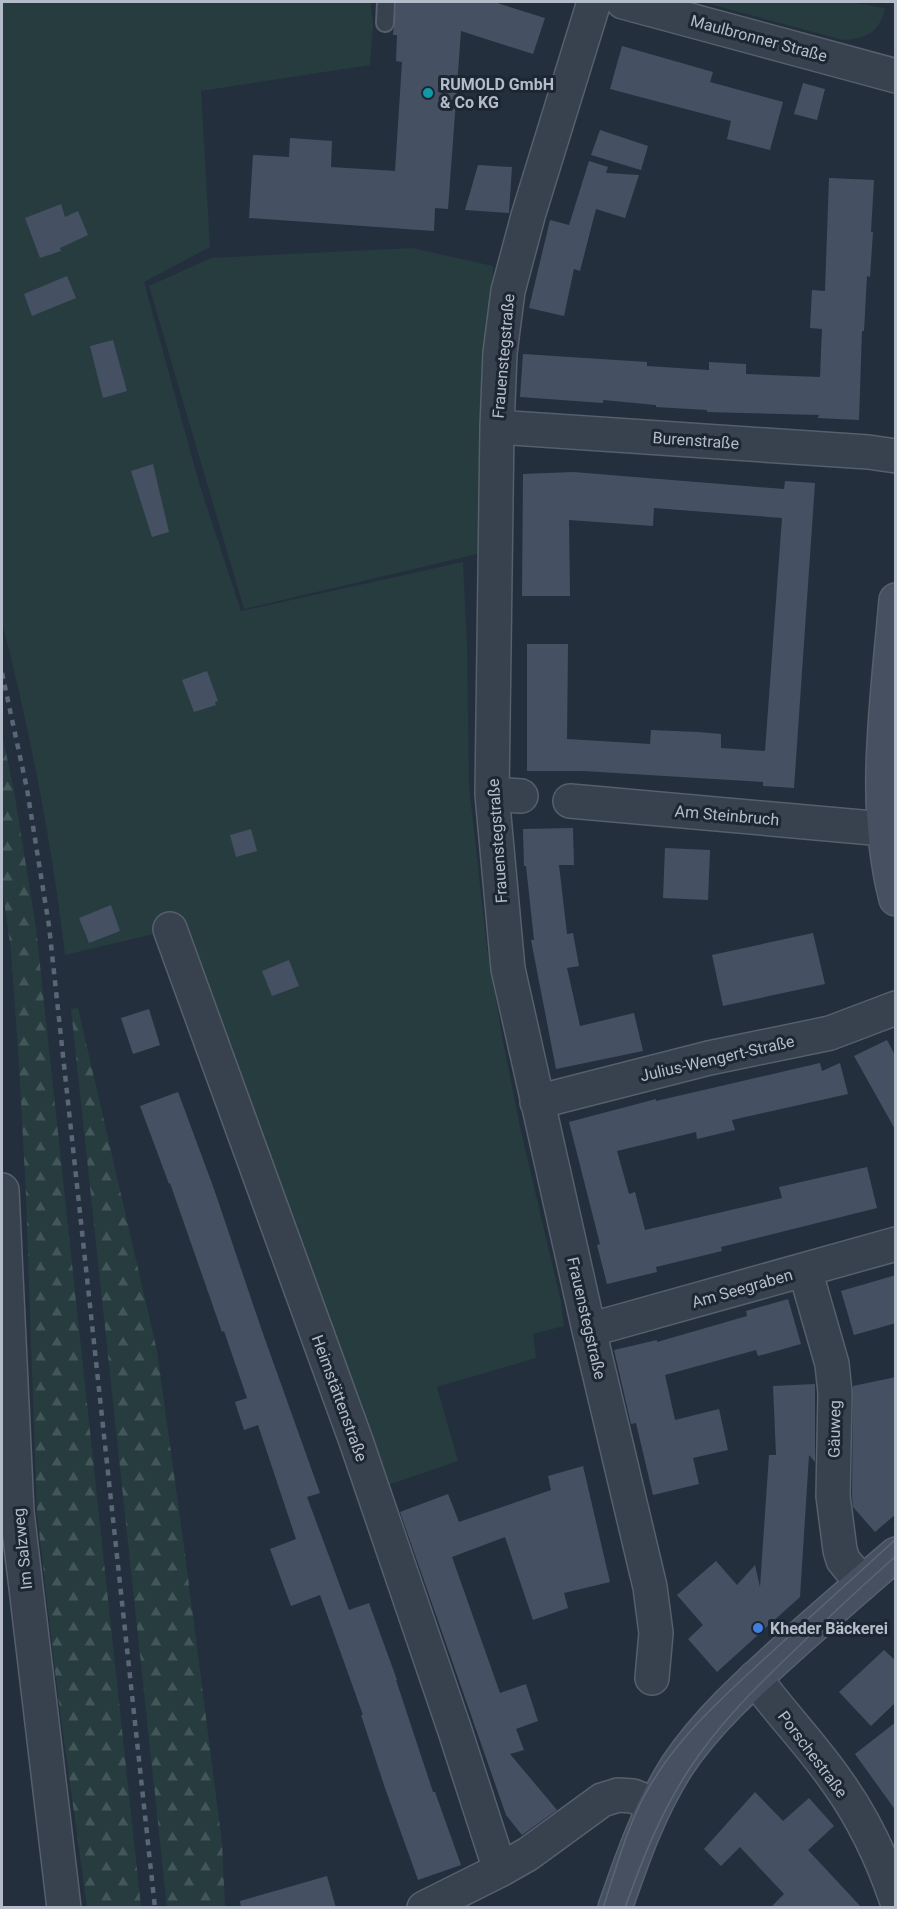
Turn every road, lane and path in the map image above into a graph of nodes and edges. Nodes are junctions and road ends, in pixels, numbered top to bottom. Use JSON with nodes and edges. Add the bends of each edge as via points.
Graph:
{"nodes":[{"id":1,"x":386,"y":2,"type":"edge"},
{"id":2,"x":594,"y":2,"type":"edge"},
{"id":3,"x":623,"y":2,"type":"edge"},
{"id":4,"x":386,"y":22,"type":"dead end"},
{"id":5,"x":896,"y":76,"type":"edge"},
{"id":6,"x":497,"y":427,"type":"junction"},
{"id":7,"x":896,"y":456,"type":"edge"},
{"id":8,"x":896,"y":600,"type":"edge"},
{"id":9,"x":570,"y":801,"type":"dead end"},
{"id":10,"x":884,"y":829,"type":"junction"},
{"id":11,"x":896,"y":899,"type":"edge"},
{"id":12,"x":170,"y":929,"type":"dead end"},
{"id":13,"x":896,"y":1008,"type":"edge"},
{"id":14,"x":537,"y":1102,"type":"junction"},
{"id":15,"x":2,"y":1190,"type":"edge"},
{"id":16,"x":896,"y":1244,"type":"edge"},
{"id":17,"x":806,"y":1270,"type":"junction"},
{"id":18,"x":589,"y":1330,"type":"junction"},
{"id":19,"x":9,"y":1513,"type":"edge"},
{"id":20,"x":896,"y":1554,"type":"edge"},
{"id":21,"x":862,"y":1583,"type":"junction"},
{"id":22,"x":652,"y":1678,"type":"dead end"},
{"id":23,"x":755,"y":1678,"type":"junction"},
{"id":24,"x":655,"y":1805,"type":"junction"},
{"id":25,"x":500,"y":1870,"type":"junction"},
{"id":26,"x":896,"y":1899,"type":"edge"},
{"id":27,"x":64,"y":1908,"type":"edge"},
{"id":28,"x":424,"y":1908,"type":"edge"},
{"id":29,"x":615,"y":1908,"type":"edge"}],
"edges":[{"from":1,"to":4,"type":"lane"},
{"from":2,"to":6,"type":"street","name":"Frauenstegstraße","via":[[507,291]]},
{"from":3,"to":5,"type":"street","name":"Maulbronner Straße"},
{"from":6,"to":7,"type":"street","name":"Burenstraße"},
{"from":6,"to":14,"type":"street","name":"Frauenstegstraße","via":[[508,969]]},
{"from":8,"to":10,"type":"main road","via":[[883,769]]},
{"from":9,"to":10,"type":"street","name":"Am Steinbruch"},
{"from":10,"to":11,"type":"main road"},
{"from":12,"to":25,"type":"street","name":"Heimstättenstraße","via":[[356,1441]]},
{"from":13,"to":14,"type":"street","name":"Julius-Wengert-Straße","via":[[830,1033],[709,1058]]},
{"from":14,"to":18,"type":"street","name":"Frauenstegstraße"},
{"from":15,"to":19,"type":"street","name":"Im Salzweg"},
{"from":16,"to":17,"type":"street","name":"Am Seegraben"},
{"from":17,"to":18,"type":"street","name":"Am Seegraben"},
{"from":17,"to":21,"type":"street","name":"Gäuweg","via":[[832,1364],[833,1496],[840,1550],[843,1560]]},
{"from":18,"to":22,"type":"street","name":"Frauenstegstraße","via":[[650,1587],[656,1633]]},
{"from":19,"to":27,"type":"street","name":"Im Salzweg"},
{"from":20,"to":21,"type":"main road"},
{"from":21,"to":23,"type":"main road"},
{"from":23,"to":24,"type":"main road","via":[[691,1747]]},
{"from":23,"to":26,"type":"street","name":"Porschestraße","via":[[838,1783],[867,1831]]},
{"from":24,"to":25,"type":"street","via":[[633,1796],[602,1800]]},
{"from":24,"to":29,"type":"main road"},
{"from":25,"to":28,"type":"street"}]}
